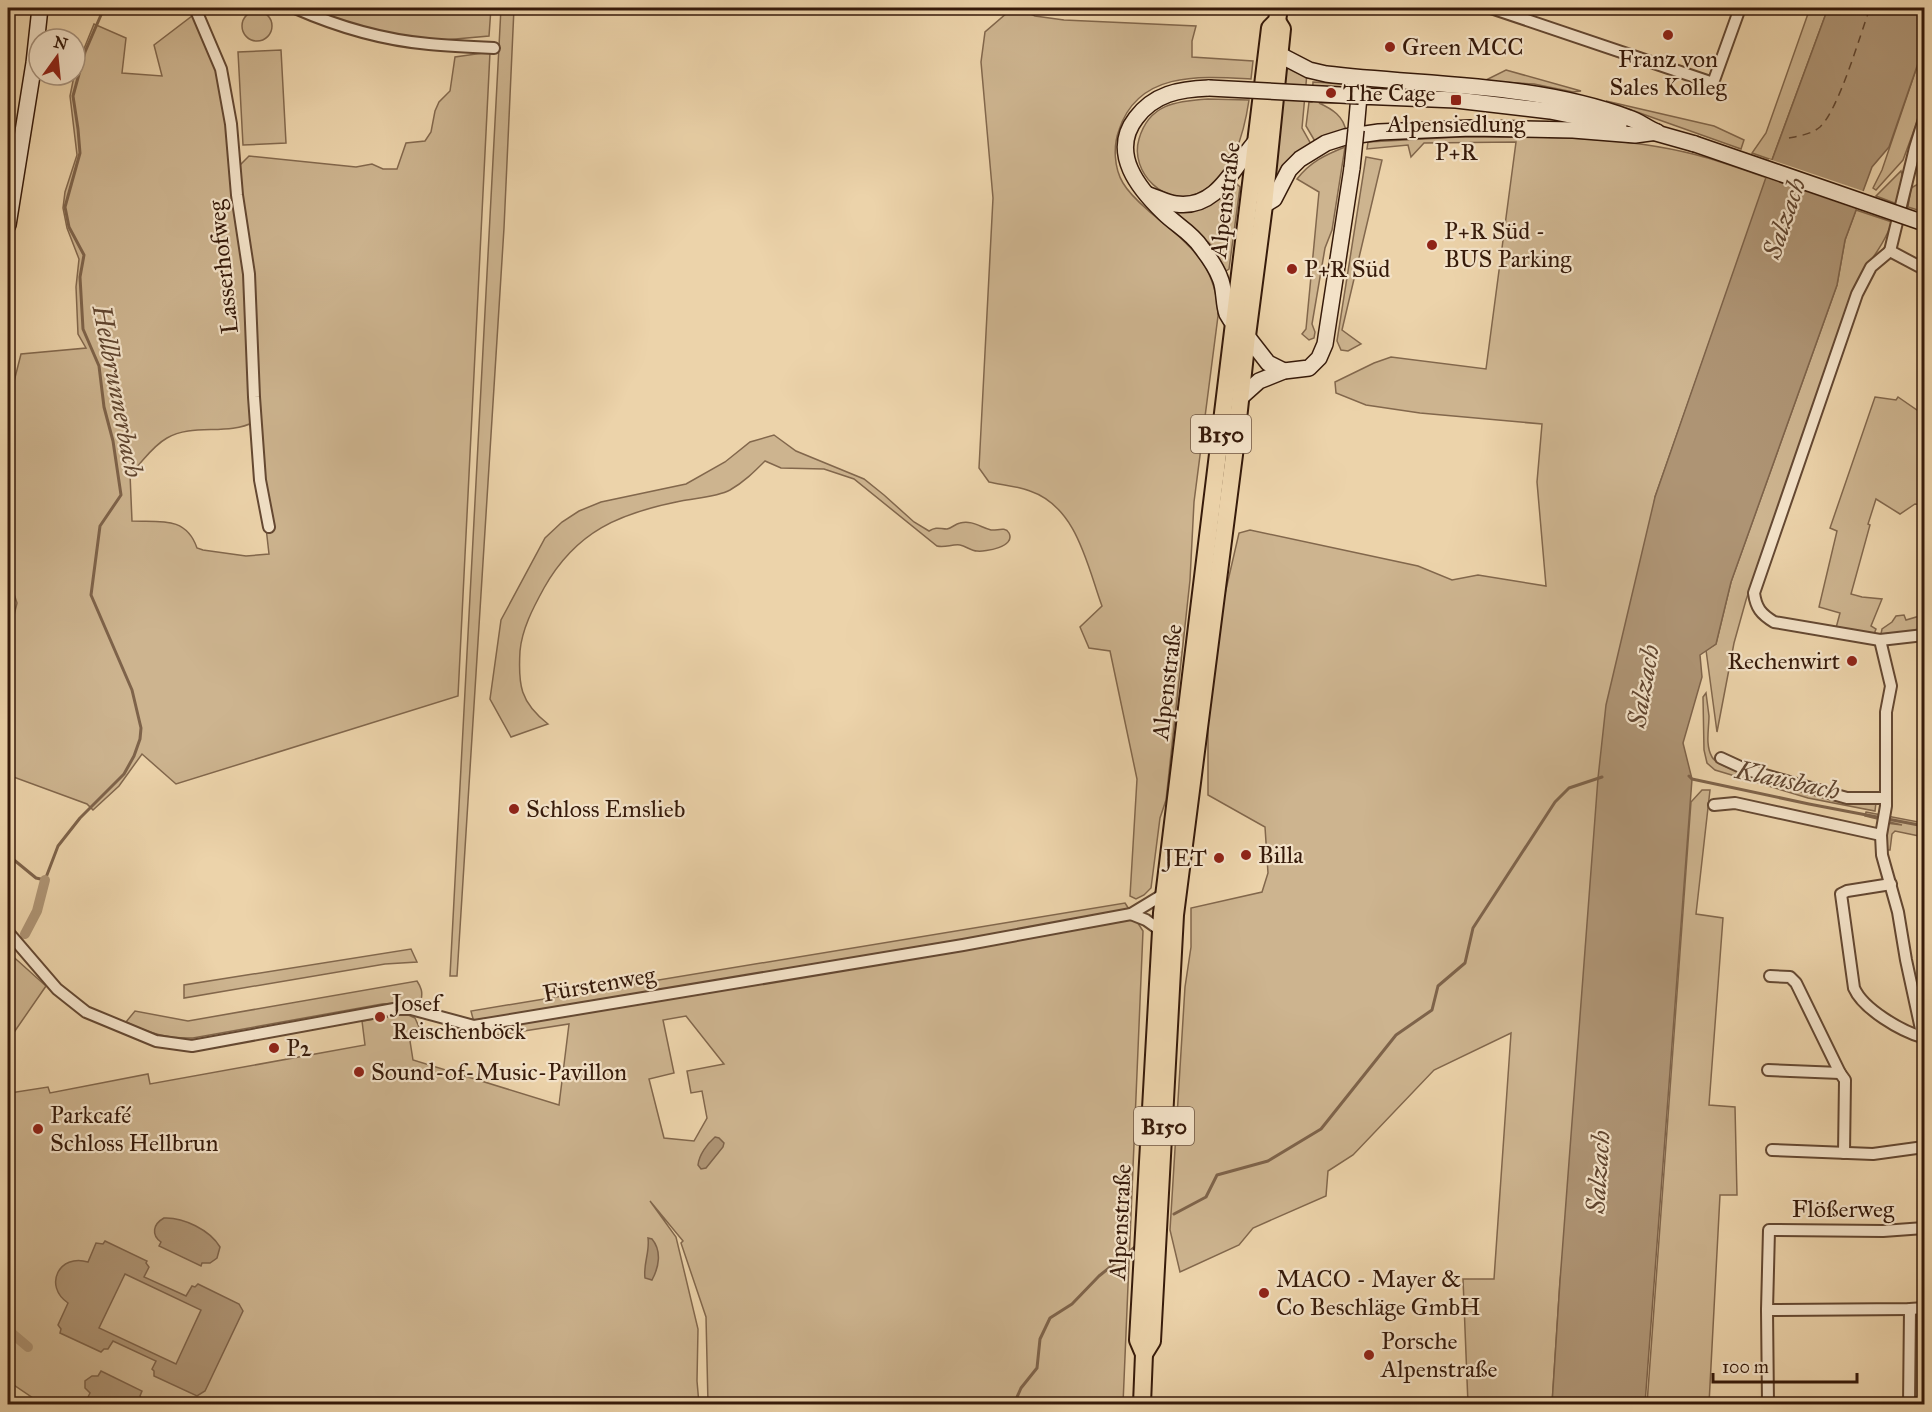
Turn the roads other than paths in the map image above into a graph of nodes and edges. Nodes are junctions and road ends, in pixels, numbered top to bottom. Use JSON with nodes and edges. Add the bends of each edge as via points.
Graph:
{"nodes":[{"id":1,"x":40,"y":8,"type":"edge"},
{"id":2,"x":195,"y":8,"type":"edge"},
{"id":3,"x":295,"y":8,"type":"edge"},
{"id":4,"x":1491,"y":8,"type":"edge"},
{"id":5,"x":1740,"y":8,"type":"edge"},
{"id":6,"x":1278,"y":14,"type":"edge"},
{"id":7,"x":494,"y":48,"type":"dead end"},
{"id":8,"x":1280,"y":55,"type":"junction"},
{"id":9,"x":1359,"y":96,"type":"junction"},
{"id":10,"x":1924,"y":119,"type":"edge"},
{"id":11,"x":1657,"y":132,"type":"junction"},
{"id":12,"x":1257,"y":140,"type":"junction"},
{"id":13,"x":1146,"y":194,"type":"junction"},
{"id":14,"x":1264,"y":205,"type":"junction"},
{"id":15,"x":1924,"y":223,"type":"edge"},
{"id":16,"x":8,"y":225,"type":"edge"},
{"id":17,"x":1890,"y":251,"type":"junction"},
{"id":18,"x":1924,"y":269,"type":"edge"},
{"id":19,"x":1240,"y":330,"type":"junction"},
{"id":20,"x":1284,"y":371,"type":"junction"},
{"id":21,"x":1240,"y":398,"type":"junction"},
{"id":22,"x":269,"y":527,"type":"dead end"},
{"id":23,"x":1924,"y":635,"type":"edge"},
{"id":24,"x":1880,"y":640,"type":"junction"},
{"id":25,"x":1721,"y":758,"type":"dead end"},
{"id":26,"x":1885,"y":802,"type":"junction"},
{"id":27,"x":1714,"y":805,"type":"dead end"},
{"id":28,"x":1881,"y":833,"type":"junction"},
{"id":29,"x":1891,"y":884,"type":"junction"},
{"id":30,"x":1164,"y":894,"type":"junction"},
{"id":31,"x":1131,"y":914,"type":"junction"},
{"id":32,"x":1160,"y":930,"type":"junction"},
{"id":33,"x":8,"y":932,"type":"edge"},
{"id":34,"x":1770,"y":976,"type":"dead end"},
{"id":35,"x":1923,"y":1040,"type":"edge"},
{"id":36,"x":1768,"y":1070,"type":"dead end"},
{"id":37,"x":1839,"y":1074,"type":"junction"},
{"id":38,"x":1924,"y":1147,"type":"edge"},
{"id":39,"x":1772,"y":1150,"type":"dead end"},
{"id":40,"x":1844,"y":1153,"type":"junction"},
{"id":41,"x":1924,"y":1228,"type":"edge"},
{"id":42,"x":1924,"y":1308,"type":"edge"},
{"id":43,"x":1910,"y":1309,"type":"junction"},
{"id":44,"x":1767,"y":1310,"type":"junction"},
{"id":45,"x":1144,"y":1354,"type":"junction"},
{"id":46,"x":1142,"y":1404,"type":"edge"},
{"id":47,"x":1768,"y":1404,"type":"edge"},
{"id":48,"x":1909,"y":1404,"type":"edge"}],
"edges":[{"from":1,"to":16,"type":"main road"},
{"from":2,"to":22,"type":"street","name":"Lasserhofweg","via":[[221,69],[231,124],[249,274],[260,480]]},
{"from":3,"to":7,"type":"street","via":[[360,31],[427,44]]},
{"from":4,"to":5,"type":"street","via":[[1713,83]]},
{"from":6,"to":8,"type":"main road","name":"Alpenstraße","number":"B150","via":[[1282,29]]},
{"from":6,"to":12,"type":"main road","name":"Alpenstraße","number":"B150","via":[[1270,28]]},
{"from":8,"to":11,"type":"main road","via":[[1326,74],[1531,93],[1578,102],[1635,120]]},
{"from":8,"to":14,"type":"main road","name":"Alpenstraße","number":"B150"},
{"from":9,"to":11,"type":"main road","via":[[1456,100],[1550,111]]},
{"from":9,"to":13,"type":"main road","bridge":true,"via":[[1209,88],[1160,96],[1144,107],[1126,142],[1126,161]]},
{"from":9,"to":20,"type":"main road","bridge":true,"via":[[1325,344],[1309,368]]},
{"from":10,"to":17,"type":"street"},
{"from":11,"to":14,"type":"main road","via":[[1635,135],[1471,128],[1345,136],[1300,159],[1274,199]]},
{"from":11,"to":15,"type":"main road","bridge":true},
{"from":12,"to":13,"type":"main road","via":[[1230,176],[1205,200],[1175,204]]},
{"from":12,"to":19,"type":"main road","name":"Alpenstraße","number":"B150"},
{"from":13,"to":19,"type":"main road","via":[[1199,243],[1220,277],[1227,313]]},
{"from":14,"to":19,"type":"main road","name":"Alpenstraße","number":"B150"},
{"from":17,"to":18,"type":"street"},
{"from":17,"to":24,"type":"street","via":[[1871,267],[1857,294],[1754,592],[1756,606],[1774,622]]},
{"from":19,"to":20,"type":"main road","via":[[1268,363]]},
{"from":19,"to":21,"type":"main road","name":"Alpenstraße","number":"B150"},
{"from":19,"to":30,"type":"main road","name":"Alpenstraße","number":"B150"},
{"from":20,"to":21,"type":"main road","via":[[1259,381]]},
{"from":21,"to":45,"type":"main road","name":"Alpenstraße","number":"B150","via":[[1176,905],[1152,1341]]},
{"from":23,"to":24,"type":"street"},
{"from":24,"to":26,"type":"street","via":[[1890,687]]},
{"from":25,"to":26,"type":"street","via":[[1747,770],[1847,798]]},
{"from":26,"to":28,"type":"street"},
{"from":27,"to":28,"type":"street","via":[[1736,803]]},
{"from":28,"to":29,"type":"street","via":[[1882,855]]},
{"from":29,"to":35,"type":"street"},
{"from":29,"to":35,"type":"street","via":[[1841,894],[1854,988],[1862,1002]]},
{"from":30,"to":31,"type":"street","name":"Fürstenweg"},
{"from":30,"to":32,"type":"main road","name":"Alpenstraße","number":"B150"},
{"from":31,"to":32,"type":"street"},
{"from":31,"to":33,"type":"street","name":"Fürstenweg","via":[[474,1026],[411,1009],[393,1009],[192,1046],[156,1041],[86,1012],[57,989]]},
{"from":32,"to":45,"type":"main road","name":"Alpenstraße","number":"B150","via":[[1138,1340]]},
{"from":34,"to":37,"type":"street","via":[[1790,977],[1796,983]]},
{"from":36,"to":37,"type":"street"},
{"from":37,"to":40,"type":"street","via":[[1845,1080]]},
{"from":38,"to":40,"type":"street","via":[[1873,1154]]},
{"from":39,"to":40,"type":"street"},
{"from":41,"to":44,"type":"street","name":"Flößerweg","via":[[1769,1230]]},
{"from":42,"to":43,"type":"street"},
{"from":43,"to":44,"type":"street"},
{"from":43,"to":48,"type":"street"},
{"from":44,"to":47,"type":"street"},
{"from":45,"to":46,"type":"main road","name":"Alpenstraße","number":"B150"}]}
